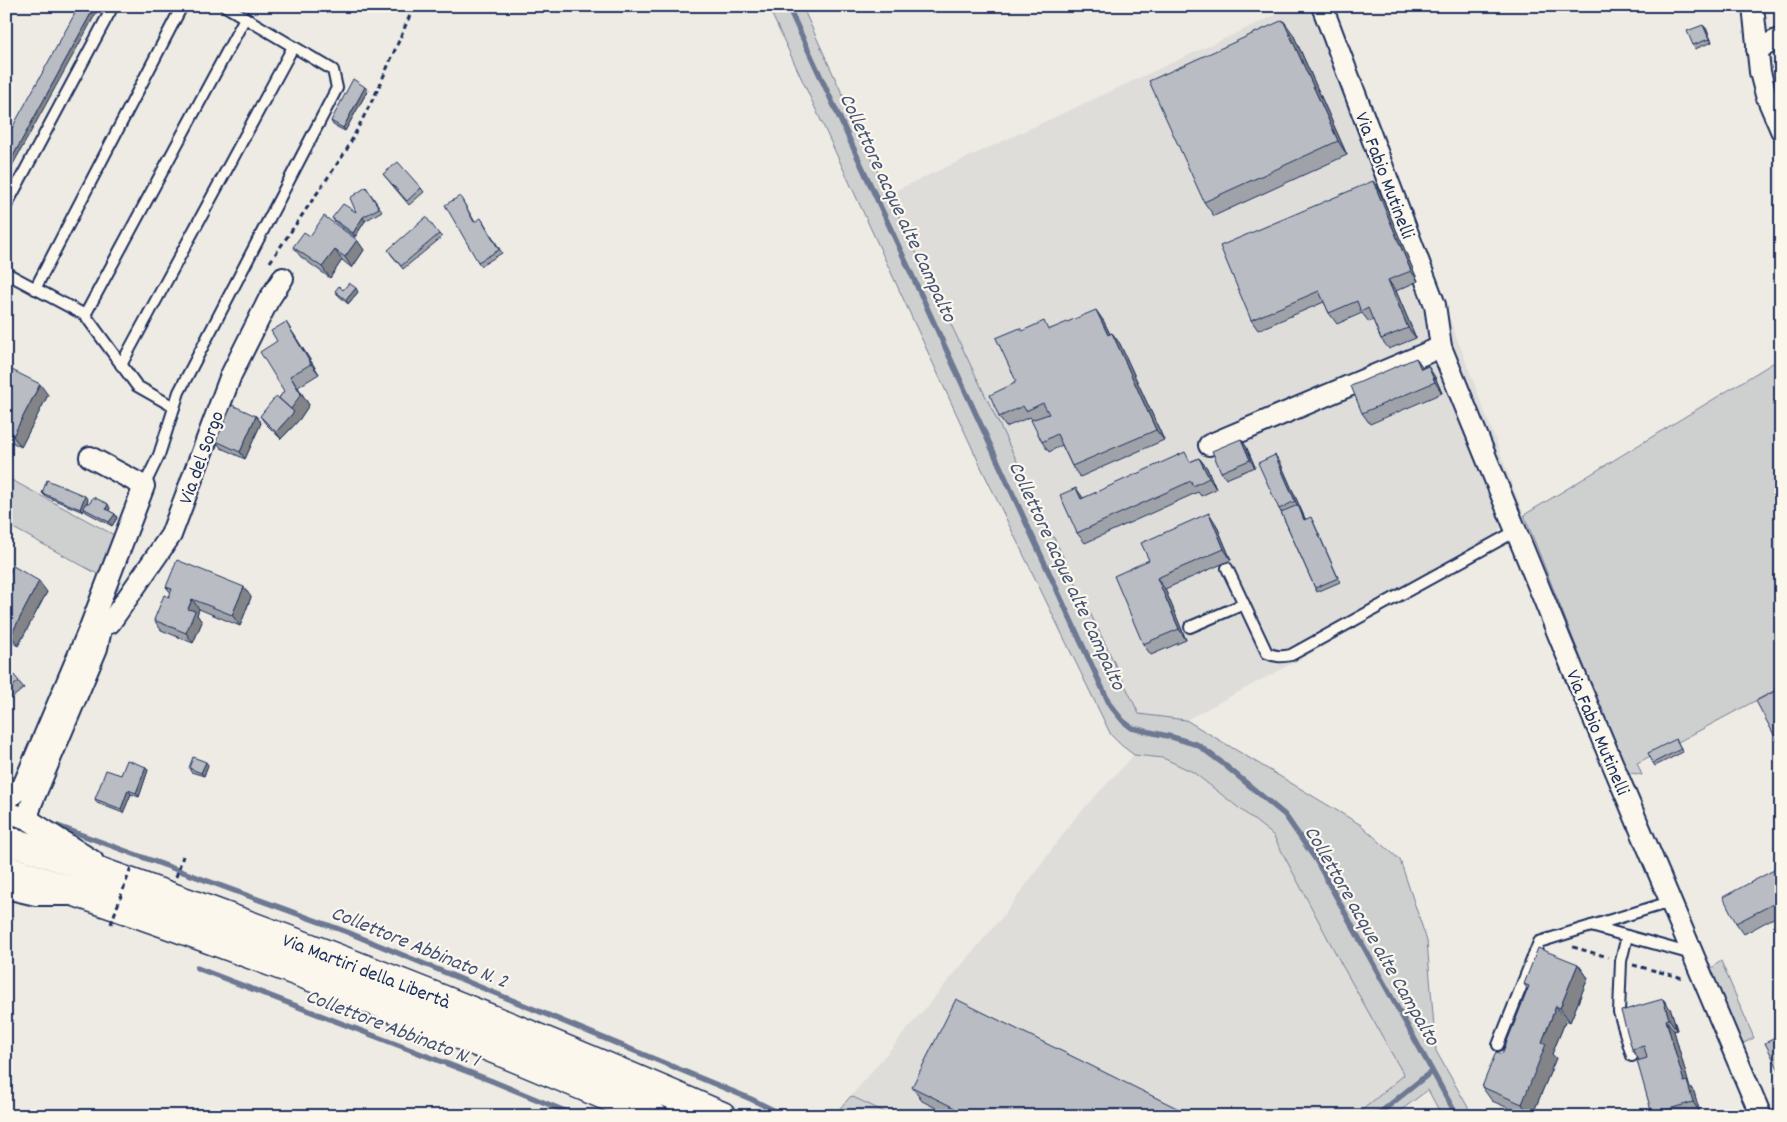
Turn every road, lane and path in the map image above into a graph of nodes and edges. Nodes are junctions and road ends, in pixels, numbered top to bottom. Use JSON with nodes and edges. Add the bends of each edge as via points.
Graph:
{"nodes":[{"id":1,"x":113,"y":6,"type":"edge"},
{"id":2,"x":182,"y":6,"type":"edge"},
{"id":3,"x":225,"y":6,"type":"edge"},
{"id":4,"x":1322,"y":6,"type":"edge"},
{"id":5,"x":1753,"y":6,"type":"edge"},
{"id":6,"x":245,"y":18,"type":"junction"},
{"id":7,"x":1781,"y":38,"type":"edge"},
{"id":8,"x":294,"y":47,"type":"junction"},
{"id":9,"x":1757,"y":49,"type":"junction"},
{"id":10,"x":1781,"y":130,"type":"edge"},
{"id":11,"x":6,"y":206,"type":"edge"},
{"id":12,"x":6,"y":273,"type":"edge"},
{"id":13,"x":283,"y":278,"type":"dead end"},
{"id":14,"x":35,"y":289,"type":"junction"},
{"id":15,"x":85,"y":315,"type":"junction"},
{"id":16,"x":1441,"y":347,"type":"junction"},
{"id":17,"x":121,"y":365,"type":"junction"},
{"id":18,"x":174,"y":407,"type":"junction"},
{"id":19,"x":1209,"y":445,"type":"dead end"},
{"id":20,"x":90,"y":456,"type":"dead end"},
{"id":21,"x":144,"y":486,"type":"junction"},
{"id":22,"x":1516,"y":530,"type":"junction"},
{"id":23,"x":1228,"y":568,"type":"dead end"},
{"id":24,"x":1244,"y":604,"type":"junction"},
{"id":25,"x":99,"y":618,"type":"junction"},
{"id":26,"x":1190,"y":627,"type":"dead end"},
{"id":27,"x":6,"y":800,"type":"edge"},
{"id":28,"x":6,"y":811,"type":"edge"},
{"id":29,"x":17,"y":836,"type":"edge"},
{"id":30,"x":183,"y":856,"type":"dead end"},
{"id":31,"x":6,"y":869,"type":"edge"},
{"id":32,"x":126,"y":872,"type":"junction"},
{"id":33,"x":175,"y":879,"type":"dead end"},
{"id":34,"x":6,"y":888,"type":"edge"},
{"id":35,"x":82,"y":894,"type":"junction"},
{"id":36,"x":1670,"y":902,"type":"junction"},
{"id":37,"x":111,"y":924,"type":"dead end"},
{"id":38,"x":1590,"y":926,"type":"junction"},
{"id":39,"x":1627,"y":936,"type":"junction"},
{"id":40,"x":1692,"y":954,"type":"junction"},
{"id":41,"x":1498,"y":1046,"type":"dead end"},
{"id":42,"x":1632,"y":1056,"type":"edge"},
{"id":43,"x":653,"y":1116,"type":"edge"},
{"id":44,"x":722,"y":1116,"type":"edge"},
{"id":45,"x":1760,"y":1116,"type":"edge"}],
"edges":[{"from":1,"to":11,"type":"lane"},
{"from":2,"to":14,"type":"lane"},
{"from":3,"to":6,"type":"lane"},
{"from":4,"to":16,"type":"street","name":"Via Fabio Mutinelli","via":[[1435,305]]},
{"from":5,"to":9,"type":"street"},
{"from":6,"to":8,"type":"lane"},
{"from":6,"to":15,"type":"lane"},
{"from":7,"to":9,"type":"street"},
{"from":8,"to":17,"type":"lane"},
{"from":8,"to":18,"type":"lane","via":[[333,70],[337,88]]},
{"from":9,"to":10,"type":"street","via":[[1763,84]]},
{"from":12,"to":14,"type":"lane"},
{"from":13,"to":25,"type":"street","name":"Via del Sorgo","via":[[230,376],[171,535],[110,622]]},
{"from":14,"to":15,"type":"lane"},
{"from":15,"to":17,"type":"lane"},
{"from":16,"to":19,"type":"street"},
{"from":16,"to":22,"type":"street","name":"Via Fabio Mutinelli"},
{"from":17,"to":18,"type":"lane","via":[[136,386]]},
{"from":18,"to":21,"type":"lane","via":[[159,455]]},
{"from":20,"to":21,"type":"street"},
{"from":21,"to":25,"type":"street"},
{"from":22,"to":24,"type":"lane","via":[[1291,655],[1275,657],[1267,653]]},
{"from":22,"to":36,"type":"street","name":"Via Fabio Mutinelli"},
{"from":23,"to":24,"type":"lane"},
{"from":24,"to":26,"type":"lane"},
{"from":25,"to":27,"type":"street","via":[[23,786]]},
{"from":25,"to":29,"type":"street","via":[[97,648]]},
{"from":28,"to":29,"type":"street"},
{"from":29,"to":32,"type":"main road","name":"Via Martiri della Libertà"},
{"from":30,"to":33,"type":"path"},
{"from":31,"to":35,"type":"main road","name":"Via Martiri della Libertà"},
{"from":32,"to":37,"type":"path","bridge":true},
{"from":32,"to":44,"type":"main road","name":"Via Martiri della Libertà","via":[[211,910],[384,975],[586,1057]]},
{"from":34,"to":35,"type":"street","via":[[36,895]]},
{"from":35,"to":43,"type":"main road","name":"Via Martiri della Libertà","via":[[374,1001]]},
{"from":36,"to":38,"type":"lane"},
{"from":36,"to":40,"type":"street","name":"Via Fabio Mutinelli"},
{"from":38,"to":39,"type":"lane"},
{"from":38,"to":41,"type":"lane","via":[[1539,942]]},
{"from":39,"to":40,"type":"lane"},
{"from":39,"to":42,"type":"lane","via":[[1621,961],[1619,1012]]},
{"from":40,"to":45,"type":"street","name":"Via Fabio Mutinelli"}]}
